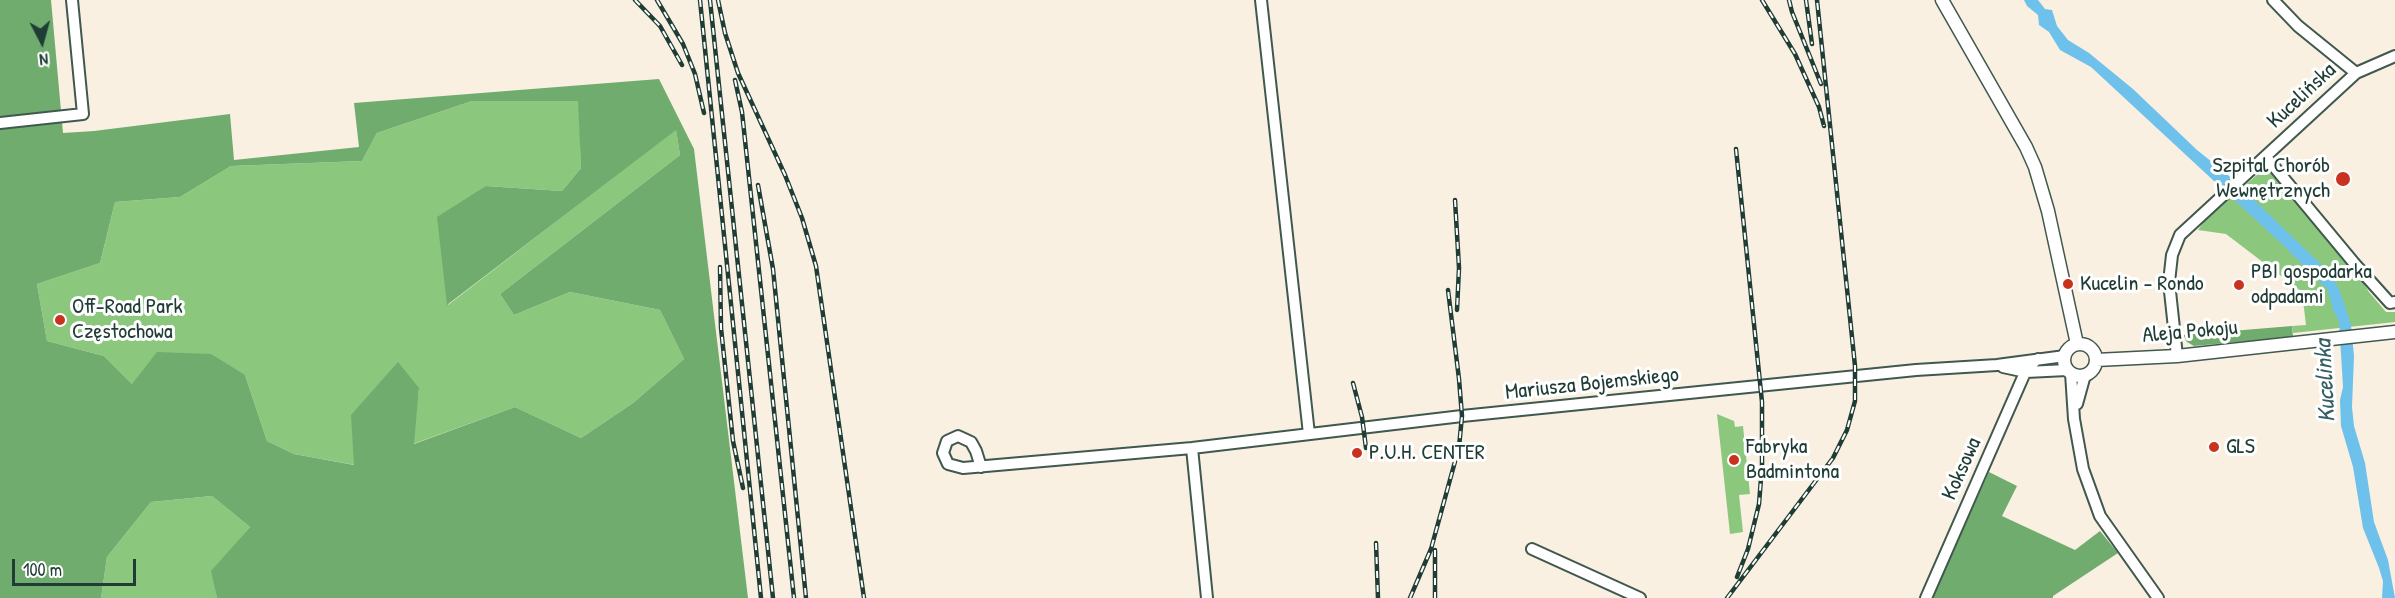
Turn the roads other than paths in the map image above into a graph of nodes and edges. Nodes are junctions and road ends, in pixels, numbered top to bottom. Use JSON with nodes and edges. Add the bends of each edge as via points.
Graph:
{"nodes":[{"id":1,"x":72,"y":0,"type":"edge"},
{"id":2,"x":1261,"y":0,"type":"edge"},
{"id":3,"x":1942,"y":0,"type":"edge"},
{"id":4,"x":2273,"y":0,"type":"edge"},
{"id":5,"x":2395,"y":56,"type":"edge"},
{"id":6,"x":2356,"y":73,"type":"junction"},
{"id":7,"x":0,"y":123,"type":"edge"},
{"id":8,"x":2266,"y":157,"type":"junction"},
{"id":9,"x":2395,"y":303,"type":"edge"},
{"id":10,"x":2395,"y":332,"type":"edge"},
{"id":11,"x":2077,"y":344,"type":"junction"},
{"id":12,"x":2065,"y":356,"type":"junction"},
{"id":13,"x":2177,"y":356,"type":"junction"},
{"id":14,"x":2038,"y":359,"type":"junction"},
{"id":15,"x":2096,"y":360,"type":"junction"},
{"id":16,"x":1997,"y":365,"type":"junction"},
{"id":17,"x":2026,"y":372,"type":"junction"},
{"id":18,"x":2069,"y":372,"type":"junction"},
{"id":19,"x":2085,"y":375,"type":"junction"},
{"id":20,"x":2074,"y":419,"type":"junction"},
{"id":21,"x":1309,"y":434,"type":"junction"},
{"id":22,"x":1192,"y":448,"type":"junction"},
{"id":23,"x":981,"y":467,"type":"dead end"},
{"id":24,"x":1532,"y":549,"type":"dead end"},
{"id":25,"x":1207,"y":598,"type":"edge"},
{"id":26,"x":1640,"y":598,"type":"edge"},
{"id":27,"x":1926,"y":598,"type":"edge"},
{"id":28,"x":2158,"y":598,"type":"edge"}],
"edges":[{"from":1,"to":7,"type":"street","via":[[83,114]]},
{"from":2,"to":21,"type":"street"},
{"from":3,"to":11,"type":"street","via":[[2026,147],[2048,212]]},
{"from":4,"to":6,"type":"street","name":"Kucelińska","via":[[2298,26]]},
{"from":5,"to":6,"type":"street","name":"Kucelińska"},
{"from":6,"to":8,"type":"street","name":"Kucelińska"},
{"from":8,"to":9,"type":"street","via":[[2354,263],[2390,303]]},
{"from":8,"to":13,"type":"street","name":"Kucelińska","via":[[2181,235],[2172,255],[2169,282]]},
{"from":10,"to":13,"type":"street","name":"Aleja Pokoju"},
{"from":11,"to":12,"type":"street"},
{"from":11,"to":15,"type":"street","via":[[2089,347]]},
{"from":12,"to":14,"type":"street","name":"Mariusza Bojemskiego"},
{"from":12,"to":18,"type":"street"},
{"from":13,"to":15,"type":"street","name":"Aleja Pokoju"},
{"from":14,"to":16,"type":"street","name":"Mariusza Bojemskiego"},
{"from":14,"to":17,"type":"street","name":"Koksowa"},
{"from":15,"to":19,"type":"street"},
{"from":16,"to":17,"type":"street","name":"Mariusza Bojemskiego"},
{"from":16,"to":21,"type":"street","name":"Mariusza Bojemskiego","via":[[1916,370]]},
{"from":17,"to":18,"type":"street","name":"Mariusza Bojemskiego"},
{"from":17,"to":27,"type":"street","name":"Koksowa"},
{"from":18,"to":19,"type":"street"},
{"from":18,"to":20,"type":"street"},
{"from":19,"to":20,"type":"street"},
{"from":20,"to":28,"type":"street","via":[[2083,469],[2102,521]]},
{"from":21,"to":22,"type":"street","name":"Mariusza Bojemskiego"},
{"from":22,"to":23,"type":"street","name":"Mariusza Bojemskiego"},
{"from":22,"to":25,"type":"street"},
{"from":24,"to":26,"type":"street"}]}
